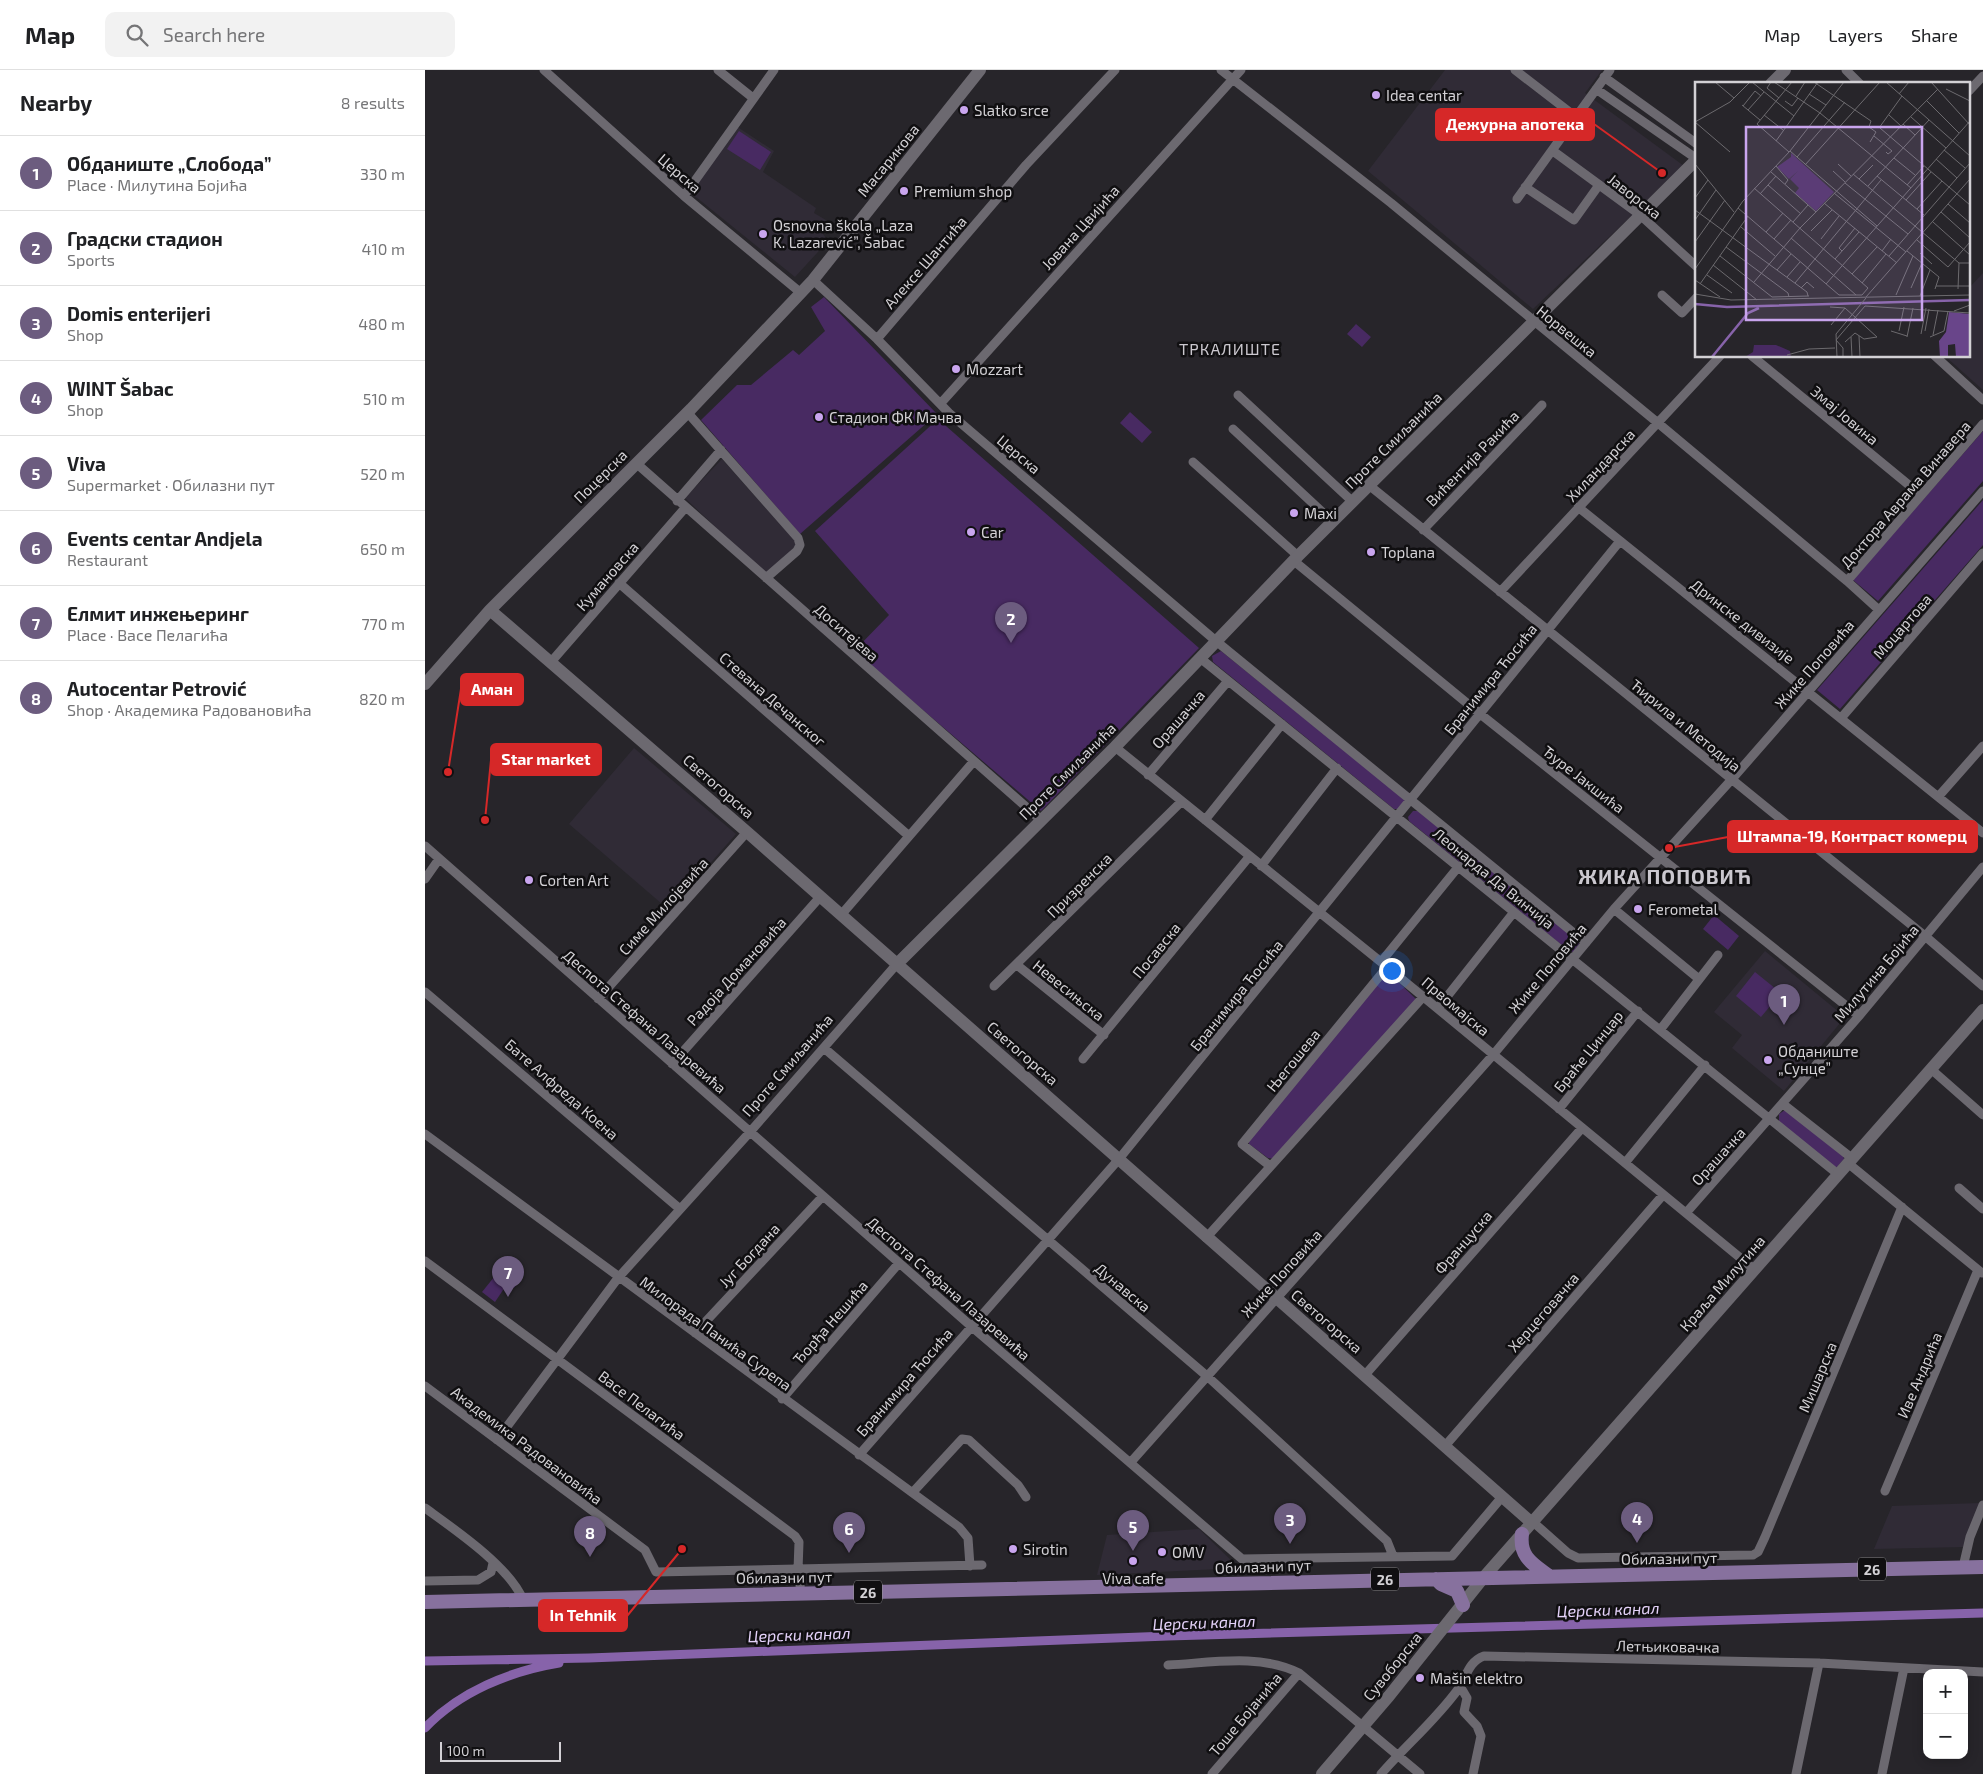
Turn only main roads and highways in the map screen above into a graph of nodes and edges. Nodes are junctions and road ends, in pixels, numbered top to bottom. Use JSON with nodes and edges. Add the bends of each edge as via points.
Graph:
{"nodes":[{"id":1,"x":1522,"y":1534,"type":"road end"},
{"id":2,"x":1983,"y":1567,"type":"edge"},
{"id":3,"x":1549,"y":1576,"type":"junction"},
{"id":4,"x":1436,"y":1578,"type":"junction"},
{"id":5,"x":425,"y":1602,"type":"edge"},
{"id":6,"x":1461,"y":1608,"type":"road end"}],
"edges":[{"from":1,"to":3,"type":"main road","via":[[1525,1557]]},
{"from":2,"to":3,"type":"main road","name":"Обилазни пут","number":"26"},
{"from":3,"to":4,"type":"main road","name":"Обилазни пут","number":"26"},
{"from":4,"to":5,"type":"main road","name":"Обилазни пут","number":"26"},
{"from":4,"to":6,"type":"main road","via":[[1457,1591]]}]}
